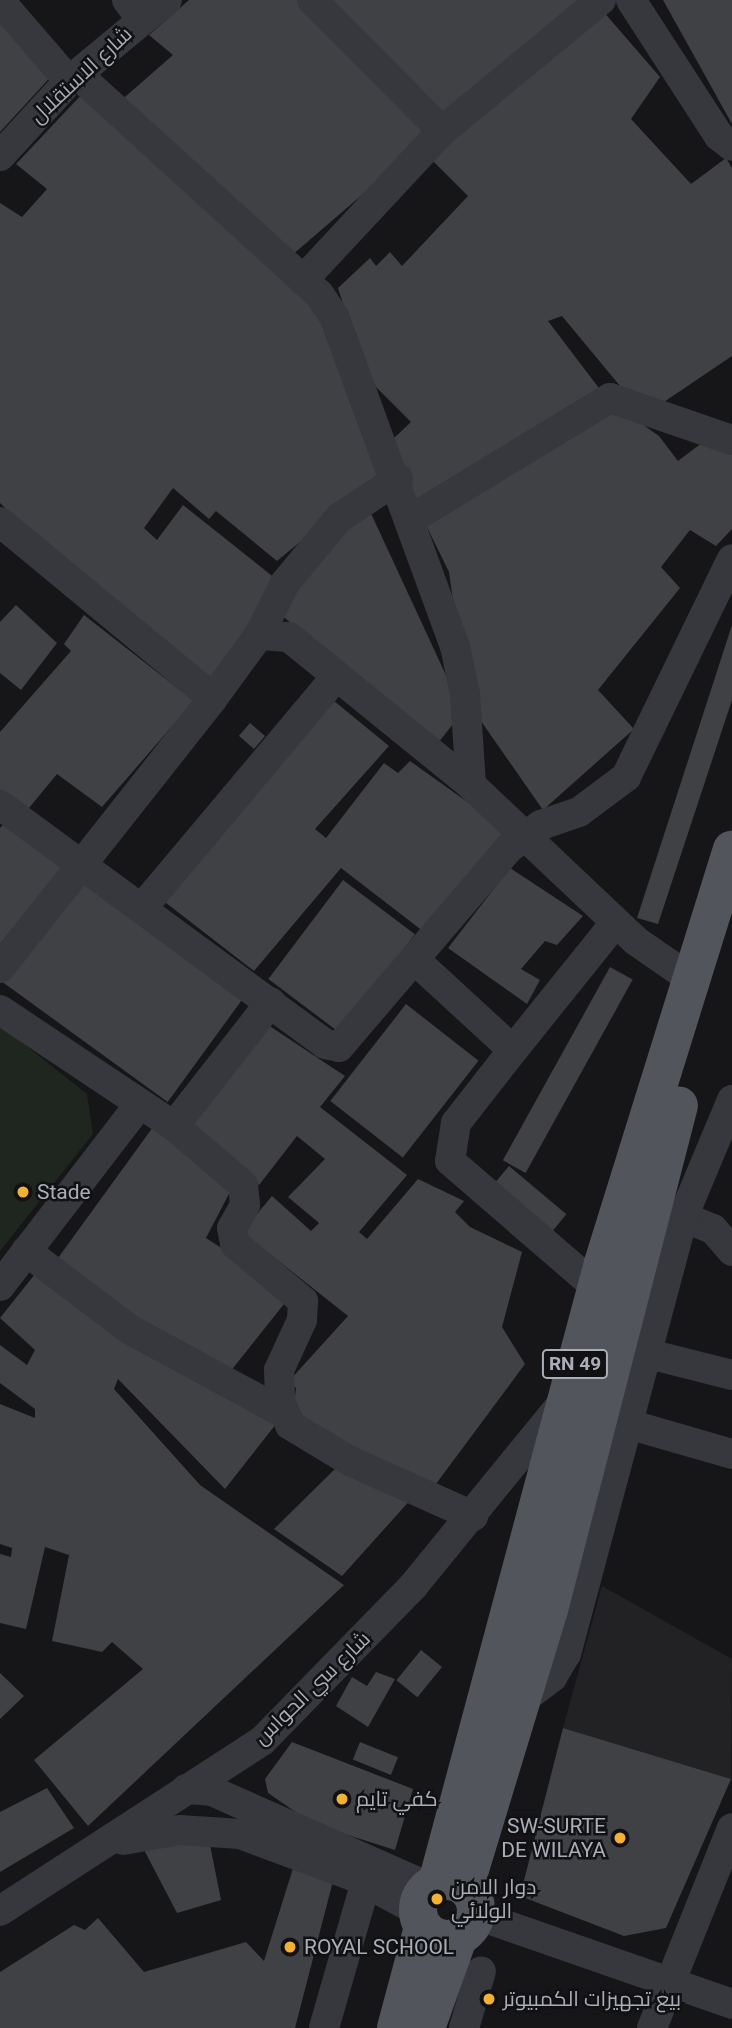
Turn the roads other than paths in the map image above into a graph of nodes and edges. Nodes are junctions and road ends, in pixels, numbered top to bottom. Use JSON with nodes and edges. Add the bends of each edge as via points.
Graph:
{"nodes":[{"id":1,"x":167,"y":0,"type":"edge"},
{"id":2,"x":312,"y":0,"type":"edge"},
{"id":3,"x":601,"y":0,"type":"edge"},
{"id":4,"x":631,"y":0,"type":"edge"},
{"id":5,"x":0,"y":1,"type":"edge"},
{"id":6,"x":134,"y":10,"type":"edge"},
{"id":7,"x":73,"y":77,"type":"junction"},
{"id":8,"x":442,"y":131,"type":"junction"},
{"id":9,"x":732,"y":146,"type":"edge"},
{"id":10,"x":0,"y":156,"type":"edge"},
{"id":11,"x":303,"y":281,"type":"junction"},
{"id":12,"x":732,"y":440,"type":"edge"},
{"id":13,"x":398,"y":479,"type":"junction"},
{"id":14,"x":411,"y":519,"type":"junction"},
{"id":15,"x":5,"y":538,"type":"edge"},
{"id":16,"x":732,"y":559,"type":"edge"},
{"id":17,"x":259,"y":635,"type":"junction"},
{"id":18,"x":337,"y":676,"type":"junction"},
{"id":19,"x":213,"y":698,"type":"junction"},
{"id":20,"x":471,"y":785,"type":"junction"},
{"id":21,"x":0,"y":805,"type":"edge"},
{"id":22,"x":524,"y":835,"type":"junction"},
{"id":23,"x":732,"y":850,"type":"edge"},
{"id":24,"x":80,"y":862,"type":"junction"},
{"id":25,"x":142,"y":908,"type":"junction"},
{"id":26,"x":615,"y":923,"type":"junction"},
{"id":27,"x":732,"y":932,"type":"edge"},
{"id":28,"x":415,"y":960,"type":"junction"},
{"id":29,"x":0,"y":968,"type":"edge"},
{"id":30,"x":691,"y":979,"type":"junction"},
{"id":31,"x":271,"y":1002,"type":"junction"},
{"id":32,"x":0,"y":1010,"type":"edge"},
{"id":33,"x":513,"y":1050,"type":"junction"},
{"id":34,"x":139,"y":1105,"type":"junction"},
{"id":35,"x":731,"y":1105,"type":"edge"},
{"id":36,"x":174,"y":1126,"type":"junction"},
{"id":37,"x":664,"y":1160,"type":"junction"},
{"id":38,"x":704,"y":1168,"type":"junction"},
{"id":39,"x":683,"y":1217,"type":"junction"},
{"id":40,"x":26,"y":1251,"type":"junction"},
{"id":41,"x":732,"y":1251,"type":"edge"},
{"id":42,"x":0,"y":1286,"type":"edge"},
{"id":43,"x":596,"y":1287,"type":"junction"},
{"id":44,"x":633,"y":1350,"type":"junction"},
{"id":45,"x":732,"y":1376,"type":"edge"},
{"id":46,"x":566,"y":1399,"type":"junction"},
{"id":47,"x":284,"y":1413,"type":"junction"},
{"id":48,"x":628,"y":1424,"type":"junction"},
{"id":49,"x":732,"y":1454,"type":"edge"},
{"id":50,"x":473,"y":1516,"type":"junction"},
{"id":51,"x":522,"y":1700,"type":"junction"},
{"id":52,"x":186,"y":1789,"type":"junction"},
{"id":53,"x":732,"y":1828,"type":"edge"},
{"id":54,"x":105,"y":1845,"type":"junction"},
{"id":55,"x":366,"y":1882,"type":"junction"},
{"id":56,"x":444,"y":1907,"type":"junction"},
{"id":57,"x":0,"y":1911,"type":"edge"},
{"id":58,"x":481,"y":1971,"type":"dead end"},
{"id":59,"x":668,"y":1978,"type":"junction"},
{"id":60,"x":732,"y":2004,"type":"edge"},
{"id":61,"x":324,"y":2028,"type":"edge"},
{"id":62,"x":396,"y":2028,"type":"edge"},
{"id":63,"x":426,"y":2028,"type":"edge"},
{"id":64,"x":464,"y":2028,"type":"edge"},
{"id":65,"x":652,"y":2028,"type":"edge"}],
"edges":[{"from":1,"to":6,"type":"street","name":"شارع الاستقلال"},
{"from":2,"to":8,"type":"street"},
{"from":3,"to":8,"type":"street"},
{"from":4,"to":9,"type":"street","via":[[719,136]]},
{"from":5,"to":7,"type":"street"},
{"from":6,"to":7,"type":"street","name":"شارع الاستقلال"},
{"from":7,"to":10,"type":"street","name":"شارع الاستقلال"},
{"from":7,"to":11,"type":"street"},
{"from":8,"to":11,"type":"street"},
{"from":11,"to":13,"type":"street","via":[[334,316]]},
{"from":12,"to":14,"type":"street","via":[[610,398]]},
{"from":13,"to":14,"type":"street"},
{"from":13,"to":17,"type":"street","via":[[339,518],[285,583]]},
{"from":14,"to":20,"type":"street","via":[[460,667]]},
{"from":15,"to":19,"type":"street"},
{"from":16,"to":22,"type":"street","via":[[626,777],[579,812]]},
{"from":17,"to":18,"type":"street","via":[[289,637]]},
{"from":17,"to":19,"type":"street"},
{"from":18,"to":20,"type":"street"},
{"from":18,"to":25,"type":"street"},
{"from":19,"to":24,"type":"street"},
{"from":20,"to":22,"type":"street"},
{"from":21,"to":24,"type":"street"},
{"from":22,"to":26,"type":"street"},
{"from":22,"to":28,"type":"street"},
{"from":23,"to":30,"type":"main road","number":"RN 49"},
{"from":24,"to":25,"type":"street"},
{"from":24,"to":29,"type":"street"},
{"from":25,"to":31,"type":"street"},
{"from":26,"to":30,"type":"street"},
{"from":26,"to":33,"type":"street"},
{"from":27,"to":37,"type":"main road","number":"RN 49"},
{"from":28,"to":31,"type":"street","via":[[339,1047],[325,1044]]},
{"from":28,"to":33,"type":"street"},
{"from":30,"to":43,"type":"main road","number":"RN 49"},
{"from":31,"to":36,"type":"street"},
{"from":32,"to":34,"type":"street"},
{"from":33,"to":43,"type":"street","via":[[456,1123],[450,1161]]},
{"from":34,"to":36,"type":"street"},
{"from":34,"to":40,"type":"street"},
{"from":35,"to":38,"type":"street"},
{"from":36,"to":47,"type":"street","via":[[243,1185],[245,1205],[232,1228],[235,1244],[303,1301],[297,1334],[279,1370]]},
{"from":37,"to":38,"type":"street"},
{"from":37,"to":44,"type":"main road","number":"RN 49"},
{"from":38,"to":39,"type":"street"},
{"from":39,"to":41,"type":"street","via":[[713,1229]]},
{"from":39,"to":44,"type":"street"},
{"from":40,"to":42,"type":"street"},
{"from":40,"to":47,"type":"street","via":[[129,1329]]},
{"from":43,"to":46,"type":"main road","number":"RN 49"},
{"from":44,"to":45,"type":"street"},
{"from":44,"to":48,"type":"street"},
{"from":44,"to":51,"type":"main road","number":"RN 49"},
{"from":46,"to":50,"type":"street","name":"شارع سي الحواس"},
{"from":46,"to":56,"type":"main road","number":"RN 49"},
{"from":47,"to":50,"type":"street","via":[[308,1439]]},
{"from":48,"to":49,"type":"street"},
{"from":48,"to":51,"type":"street","via":[[566,1654],[552,1677]]},
{"from":50,"to":52,"type":"street","name":"شارع سي الحواس","via":[[334,1672],[262,1741]]},
{"from":51,"to":56,"type":"main road","number":"RN 49"},
{"from":52,"to":54,"type":"street","name":"شارع سي الحواس"},
{"from":52,"to":56,"type":"street","via":[[212,1791]]},
{"from":53,"to":59,"type":"street"},
{"from":54,"to":55,"type":"street","via":[[180,1830],[229,1831]]},
{"from":54,"to":57,"type":"street","name":"شارع سي الحواس"},
{"from":55,"to":56,"type":"street"},
{"from":55,"to":61,"type":"street"},
{"from":56,"to":59,"type":"street"},
{"from":56,"to":62,"type":"main road","number":"RN 49"},
{"from":56,"to":63,"type":"main road","number":"RN 49"},
{"from":58,"to":64,"type":"street"},
{"from":59,"to":60,"type":"street"},
{"from":59,"to":65,"type":"street"}]}
